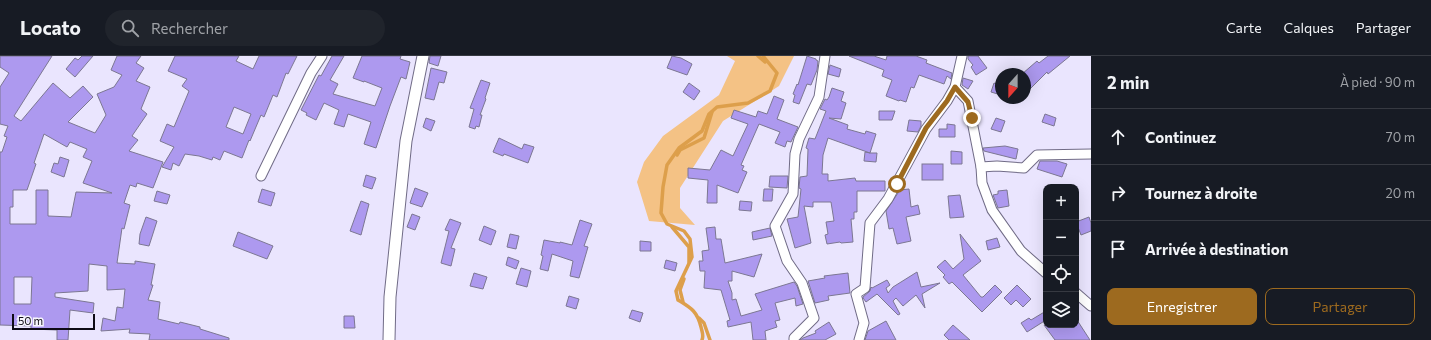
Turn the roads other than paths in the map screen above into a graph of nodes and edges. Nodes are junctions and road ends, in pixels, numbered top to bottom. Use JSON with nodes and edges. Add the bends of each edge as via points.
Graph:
{"nodes":[{"id":1,"x":322,"y":56,"type":"edge"},
{"id":2,"x":423,"y":56,"type":"edge"},
{"id":3,"x":825,"y":56,"type":"edge"},
{"id":4,"x":962,"y":56,"type":"edge"},
{"id":5,"x":955,"y":87,"type":"junction"},
{"id":6,"x":1091,"y":154,"type":"edge"},
{"id":7,"x":981,"y":167,"type":"junction"},
{"id":8,"x":261,"y":176,"type":"dead end"},
{"id":9,"x":1043,"y":270,"type":"edge"},
{"id":10,"x":1079,"y":296,"type":"edge"},
{"id":11,"x":1091,"y":306,"type":"edge"},
{"id":12,"x":389,"y":340,"type":"edge"},
{"id":13,"x":794,"y":340,"type":"edge"},
{"id":14,"x":859,"y":340,"type":"edge"}],
"edges":[{"from":1,"to":8,"type":"street","via":[[311,73]]},
{"from":2,"to":12,"type":"street","via":[[406,141],[390,297]]},
{"from":3,"to":13,"type":"street","via":[[819,96],[799,139],[795,154],[793,194],[776,226],[787,261],[802,283],[814,318]]},
{"from":4,"to":5,"type":"street"},
{"from":5,"to":7,"type":"street","via":[[968,102]]},
{"from":5,"to":14,"type":"street","via":[[926,128],[888,199],[870,223],[865,288],[856,294],[864,323]]},
{"from":6,"to":7,"type":"street","via":[[1037,155],[1024,168]]},
{"from":7,"to":9,"type":"street","via":[[982,183],[992,210],[1021,251]]},
{"from":10,"to":11,"type":"street"}]}
